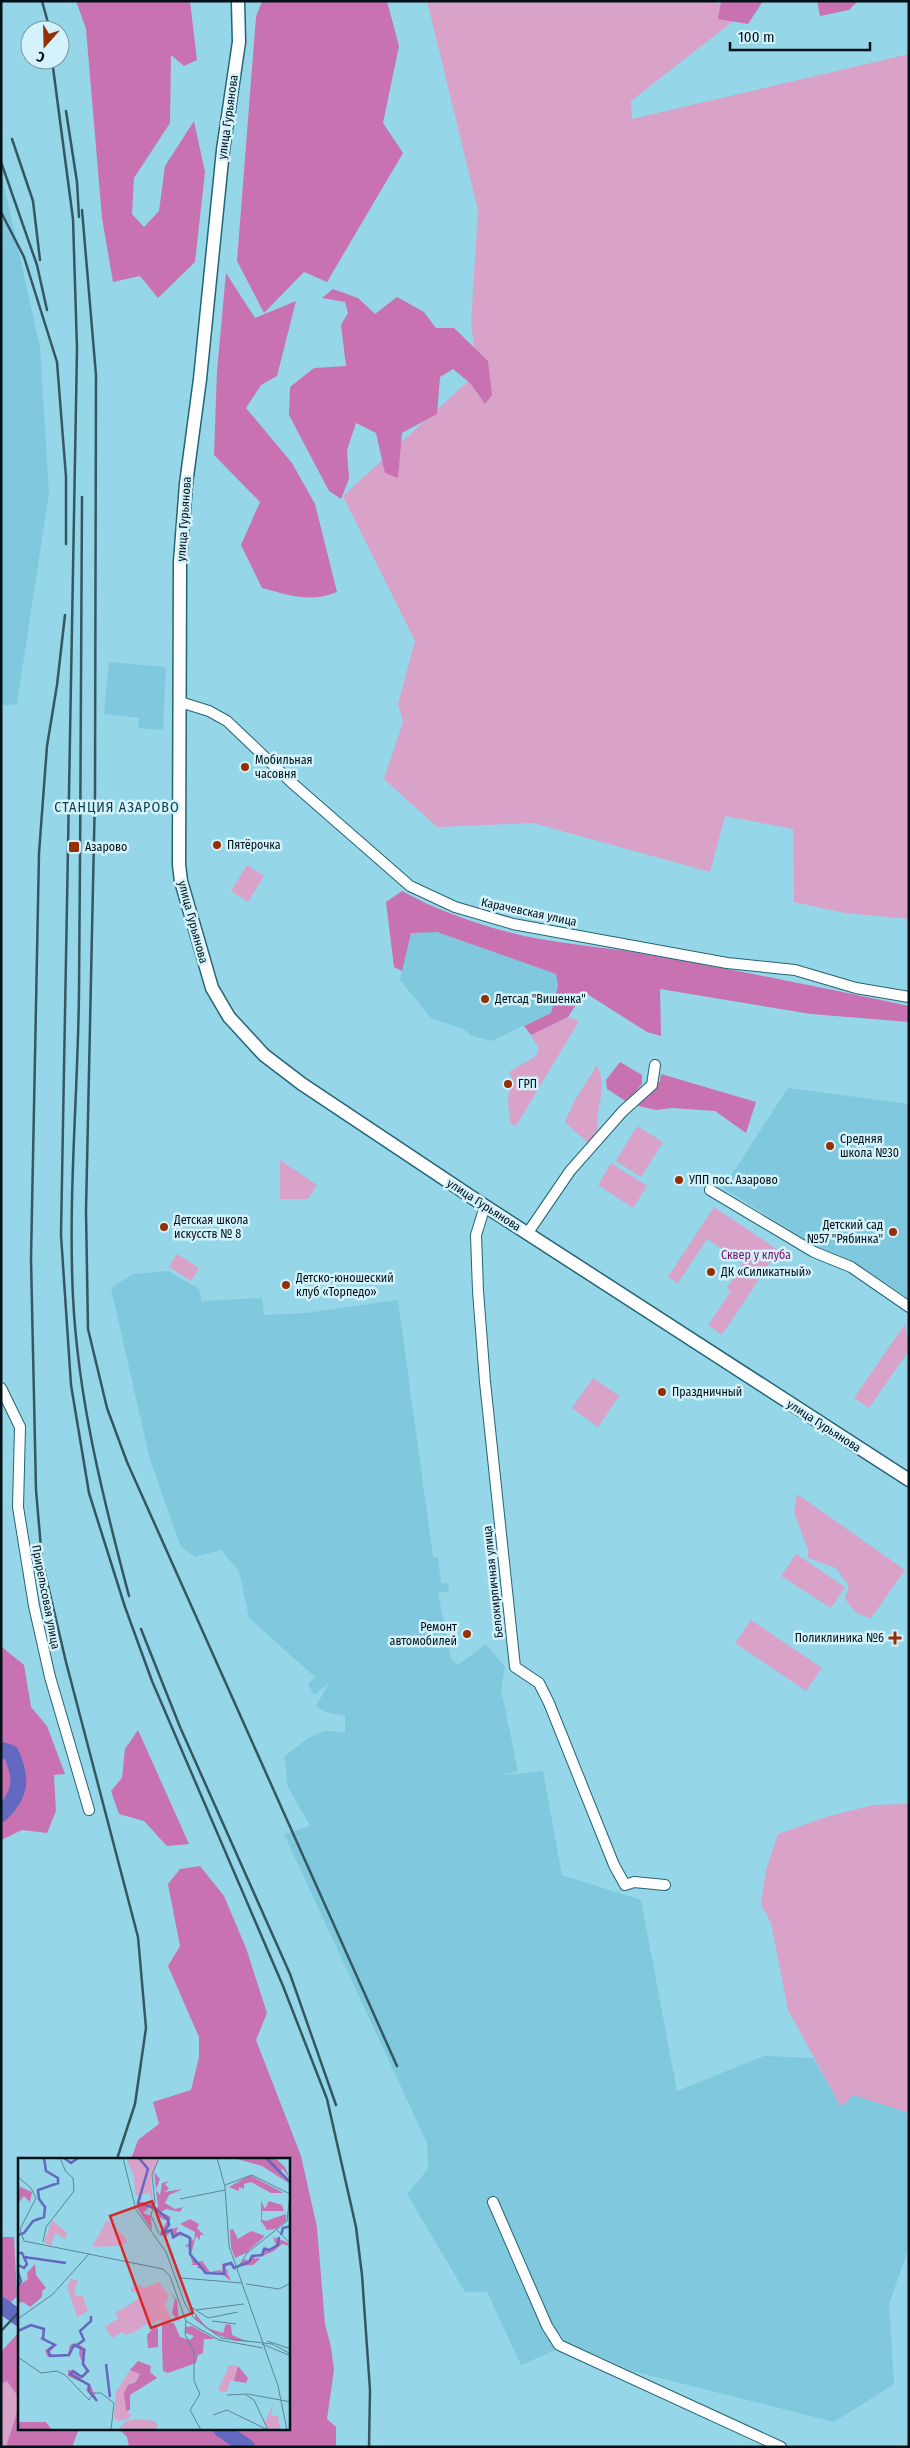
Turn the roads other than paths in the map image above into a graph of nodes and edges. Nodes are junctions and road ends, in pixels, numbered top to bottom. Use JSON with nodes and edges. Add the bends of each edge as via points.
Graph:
{"nodes":[{"id":1,"x":238,"y":1,"type":"edge"},
{"id":2,"x":180,"y":702,"type":"junction"},
{"id":3,"x":909,"y":998,"type":"edge"},
{"id":4,"x":655,"y":1065,"type":"dead end"},
{"id":5,"x":710,"y":1190,"type":"dead end"},
{"id":6,"x":485,"y":1206,"type":"junction"},
{"id":7,"x":527,"y":1234,"type":"junction"},
{"id":8,"x":909,"y":1307,"type":"edge"},
{"id":9,"x":1,"y":1388,"type":"edge"},
{"id":10,"x":909,"y":1480,"type":"edge"},
{"id":11,"x":89,"y":1810,"type":"dead end"},
{"id":12,"x":665,"y":1885,"type":"dead end"},
{"id":13,"x":493,"y":2202,"type":"dead end"},
{"id":14,"x":781,"y":2447,"type":"edge"}],
"edges":[{"from":1,"to":2,"type":"street","name":"улица Гурьянова","via":[[239,42],[223,150],[186,484],[180,562]]},
{"from":2,"to":3,"type":"street","name":"Карачевская улица","via":[[209,711],[227,721],[410,886],[455,907],[513,924],[727,963],[794,970],[856,988]]},
{"from":2,"to":6,"type":"street","name":"улица Гурьянова","via":[[178,837],[181,881],[212,988],[229,1017],[264,1055],[302,1084]]},
{"from":4,"to":7,"type":"street","via":[[652,1085],[570,1171]]},
{"from":5,"to":8,"type":"street","via":[[814,1252],[851,1268]]},
{"from":6,"to":7,"type":"street","name":"улица Гурьянова"},
{"from":6,"to":12,"type":"street","name":"Белокирпичная улица","via":[[476,1235],[478,1291],[515,1668],[539,1683],[625,1885],[634,1882]]},
{"from":7,"to":10,"type":"street","name":"улица Гурьянова"},
{"from":9,"to":11,"type":"street","name":"Прирельсовая улица","via":[[20,1427],[18,1507],[34,1606],[50,1677]]},
{"from":13,"to":14,"type":"street","via":[[558,2345]]}]}
